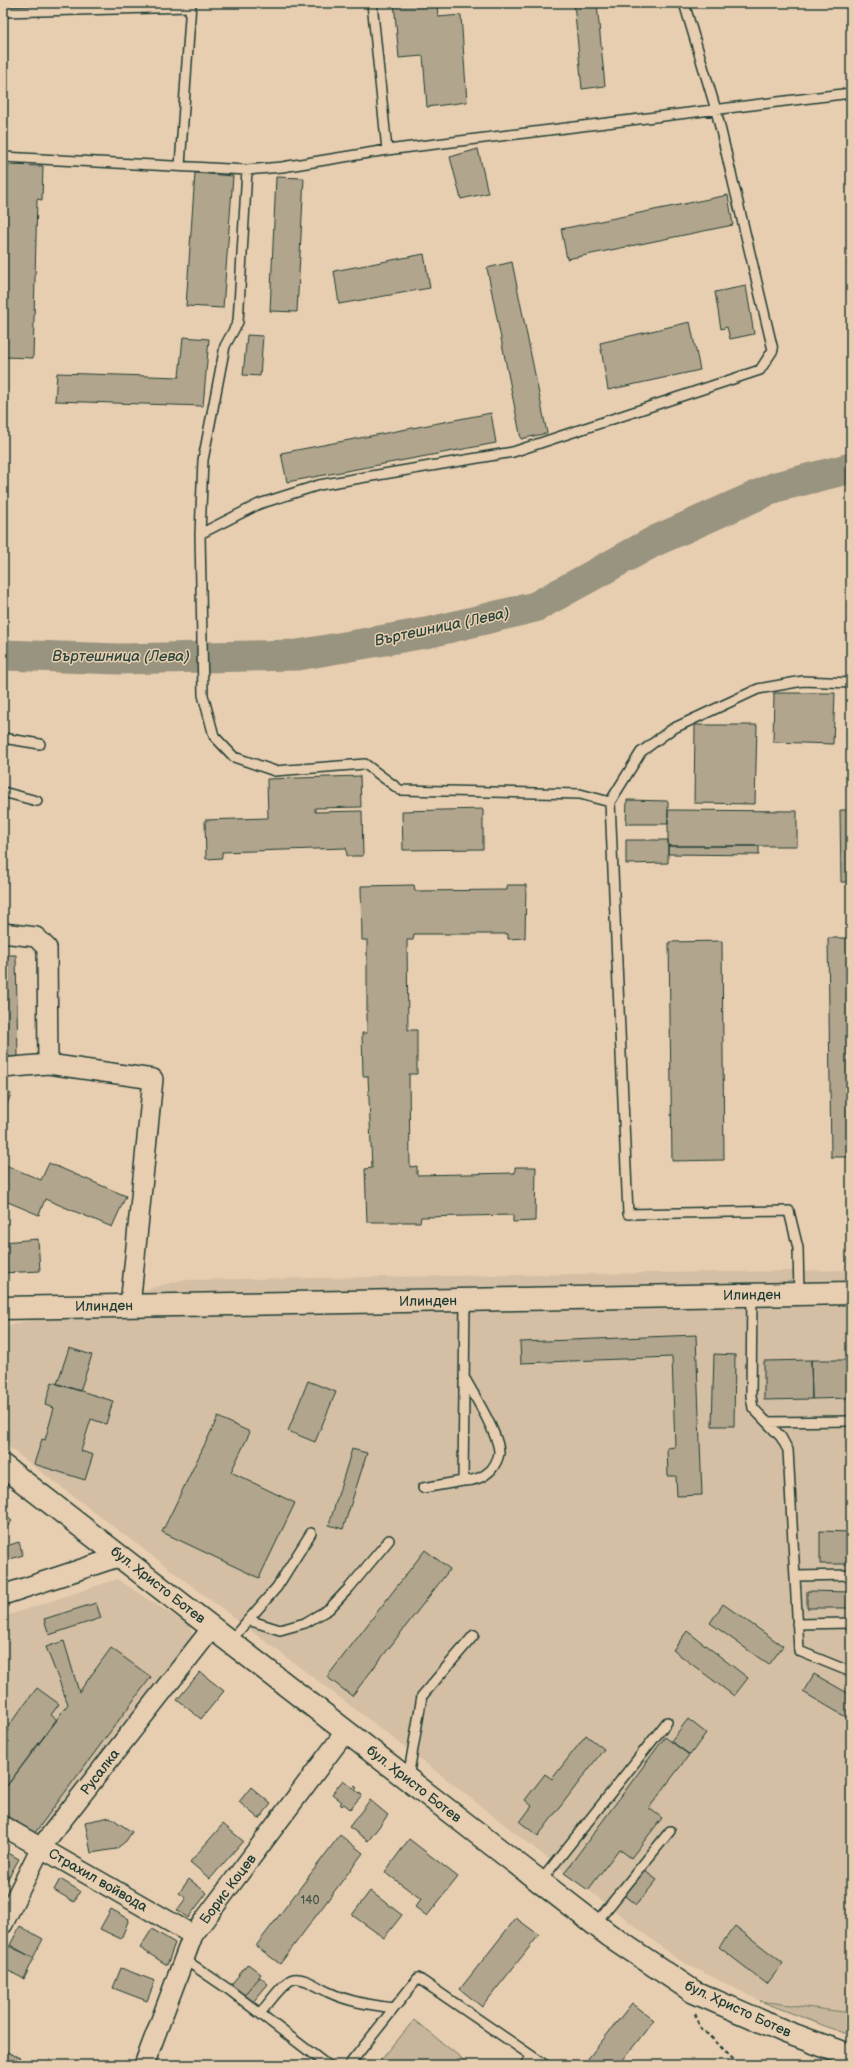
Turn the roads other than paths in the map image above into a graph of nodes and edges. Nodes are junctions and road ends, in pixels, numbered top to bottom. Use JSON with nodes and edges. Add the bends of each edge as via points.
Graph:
{"nodes":[{"id":1,"x":372,"y":3,"type":"edge"},
{"id":2,"x":684,"y":3,"type":"edge"},
{"id":3,"x":191,"y":5,"type":"edge"},
{"id":4,"x":3,"y":12,"type":"edge"},
{"id":5,"x":851,"y":93,"type":"edge"},
{"id":6,"x":716,"y":110,"type":"junction"},
{"id":7,"x":387,"y":150,"type":"junction"},
{"id":8,"x":3,"y":157,"type":"edge"},
{"id":9,"x":180,"y":166,"type":"junction"},
{"id":10,"x":247,"y":170,"type":"junction"},
{"id":11,"x":200,"y":534,"type":"junction"},
{"id":12,"x":851,"y":683,"type":"edge"},
{"id":13,"x":3,"y":738,"type":"edge"},
{"id":14,"x":40,"y":744,"type":"dead end"},
{"id":15,"x":3,"y":792,"type":"edge"},
{"id":16,"x":37,"y":801,"type":"dead end"},
{"id":17,"x":610,"y":802,"type":"junction"},
{"id":18,"x":3,"y":933,"type":"edge"},
{"id":19,"x":48,"y":1064,"type":"junction"},
{"id":20,"x":3,"y":1068,"type":"edge"},
{"id":21,"x":851,"y":1293,"type":"edge"},
{"id":22,"x":799,"y":1294,"type":"junction"},
{"id":23,"x":752,"y":1295,"type":"junction"},
{"id":24,"x":465,"y":1300,"type":"junction"},
{"id":25,"x":130,"y":1306,"type":"junction"},
{"id":26,"x":4,"y":1308,"type":"edge"},
{"id":27,"x":464,"y":1377,"type":"junction"},
{"id":28,"x":851,"y":1421,"type":"edge"},
{"id":29,"x":767,"y":1422,"type":"junction"},
{"id":30,"x":3,"y":1466,"type":"edge"},
{"id":31,"x":463,"y":1481,"type":"junction"},
{"id":32,"x":423,"y":1488,"type":"dead end"},
{"id":33,"x":311,"y":1533,"type":"dead end"},
{"id":34,"x":389,"y":1540,"type":"dead end"},
{"id":35,"x":121,"y":1556,"type":"junction"},
{"id":36,"x":795,"y":1576,"type":"junction"},
{"id":37,"x":851,"y":1576,"type":"edge"},
{"id":38,"x":3,"y":1595,"type":"edge"},
{"id":39,"x":248,"y":1620,"type":"junction"},
{"id":40,"x":851,"y":1623,"type":"edge"},
{"id":41,"x":797,"y":1624,"type":"junction"},
{"id":42,"x":212,"y":1628,"type":"junction"},
{"id":43,"x":474,"y":1635,"type":"dead end"},
{"id":44,"x":230,"y":1641,"type":"junction"},
{"id":45,"x":851,"y":1672,"type":"edge"},
{"id":46,"x":666,"y":1722,"type":"dead end"},
{"id":47,"x":346,"y":1731,"type":"junction"},
{"id":48,"x":408,"y":1778,"type":"junction"},
{"id":49,"x":3,"y":1826,"type":"edge"},
{"id":50,"x":670,"y":1831,"type":"dead end"},
{"id":51,"x":42,"y":1847,"type":"junction"},
{"id":52,"x":540,"y":1882,"type":"junction"},
{"id":53,"x":3,"y":1924,"type":"edge"},
{"id":54,"x":595,"y":1924,"type":"junction"},
{"id":55,"x":193,"y":1935,"type":"junction"},
{"id":56,"x":184,"y":1959,"type":"junction"},
{"id":57,"x":394,"y":2008,"type":"junction"},
{"id":58,"x":260,"y":2013,"type":"junction"},
{"id":59,"x":532,"y":2056,"type":"junction"},
{"id":60,"x":851,"y":2056,"type":"edge"},
{"id":61,"x":144,"y":2065,"type":"edge"},
{"id":62,"x":327,"y":2065,"type":"edge"},
{"id":63,"x":348,"y":2065,"type":"edge"},
{"id":64,"x":525,"y":2065,"type":"edge"},
{"id":65,"x":545,"y":2065,"type":"edge"}],
"edges":[{"from":1,"to":7,"type":"lane"},
{"from":2,"to":6,"type":"lane"},
{"from":3,"to":4,"type":"lane"},
{"from":3,"to":9,"type":"lane"},
{"from":5,"to":6,"type":"lane"},
{"from":6,"to":7,"type":"lane"},
{"from":6,"to":11,"type":"lane","via":[[773,350],[760,370],[513,452],[318,485],[259,504]]},
{"from":7,"to":10,"type":"lane"},
{"from":8,"to":9,"type":"lane"},
{"from":9,"to":10,"type":"lane"},
{"from":10,"to":11,"type":"lane","via":[[238,322],[225,346],[203,460]]},
{"from":11,"to":17,"type":"lane","via":[[203,695],[214,736],[234,757],[275,771],[365,764],[400,790],[580,794]]},
{"from":12,"to":17,"type":"lane","via":[[803,681],[758,689],[672,728],[641,752]]},
{"from":13,"to":14,"type":"lane"},
{"from":15,"to":16,"type":"lane"},
{"from":17,"to":22,"type":"lane","via":[[628,1214],[789,1211],[798,1248]]},
{"from":18,"to":19,"type":"street","via":[[36,937],[47,948]]},
{"from":19,"to":20,"type":"street"},
{"from":19,"to":25,"type":"street","via":[[153,1079]]},
{"from":21,"to":22,"type":"street","name":"Илинден"},
{"from":22,"to":23,"type":"street","name":"Илинден"},
{"from":23,"to":24,"type":"street","name":"Илинден"},
{"from":23,"to":29,"type":"lane","via":[[750,1396],[752,1408]]},
{"from":24,"to":25,"type":"street","name":"Илинден"},
{"from":24,"to":27,"type":"lane"},
{"from":25,"to":26,"type":"street","name":"Илинден"},
{"from":27,"to":31,"type":"lane"},
{"from":27,"to":31,"type":"lane","via":[[498,1441],[499,1454],[495,1465],[480,1479]]},
{"from":28,"to":29,"type":"lane"},
{"from":29,"to":36,"type":"lane","via":[[781,1437],[788,1450]]},
{"from":30,"to":35,"type":"street","name":"бул. Христо Ботев"},
{"from":31,"to":32,"type":"lane"},
{"from":33,"to":39,"type":"lane","via":[[277,1587]]},
{"from":34,"to":39,"type":"lane","via":[[329,1609],[305,1623],[280,1630]]},
{"from":35,"to":38,"type":"street"},
{"from":35,"to":42,"type":"street","name":"бул. Христо Ботев"},
{"from":36,"to":37,"type":"lane"},
{"from":36,"to":41,"type":"lane"},
{"from":39,"to":44,"type":"lane"},
{"from":40,"to":41,"type":"lane"},
{"from":41,"to":45,"type":"lane","via":[[799,1651]]},
{"from":42,"to":44,"type":"street","name":"бул. Христо Ботев"},
{"from":42,"to":51,"type":"street","name":"Русалка"},
{"from":43,"to":48,"type":"lane","via":[[422,1696]]},
{"from":44,"to":47,"type":"street","name":"бул. Христо Ботев"},
{"from":46,"to":52,"type":"lane"},
{"from":47,"to":48,"type":"street","name":"бул. Христо Ботев"},
{"from":47,"to":55,"type":"street","name":"Борис Коцев"},
{"from":48,"to":52,"type":"street","name":"бул. Христо Ботев"},
{"from":49,"to":51,"type":"street","name":"Страхил войвода"},
{"from":50,"to":54,"type":"lane"},
{"from":51,"to":53,"type":"street","name":"Русалка"},
{"from":51,"to":55,"type":"street","name":"Страхил войвода"},
{"from":52,"to":54,"type":"street","name":"бул. Христо Ботев"},
{"from":54,"to":60,"type":"street","name":"бул. Христо Ботев","via":[[694,1992],[786,2032]]},
{"from":55,"to":56,"type":"street","name":"Борис Коцев"},
{"from":56,"to":58,"type":"lane"},
{"from":56,"to":61,"type":"street","name":"Борис Коцев"},
{"from":57,"to":58,"type":"lane","via":[[359,2003],[300,1979],[293,1979],[285,1984]]},
{"from":57,"to":59,"type":"lane","via":[[418,1978]]},
{"from":57,"to":63,"type":"lane"},
{"from":58,"to":62,"type":"lane"},
{"from":59,"to":64,"type":"lane"},
{"from":59,"to":65,"type":"lane"}]}
